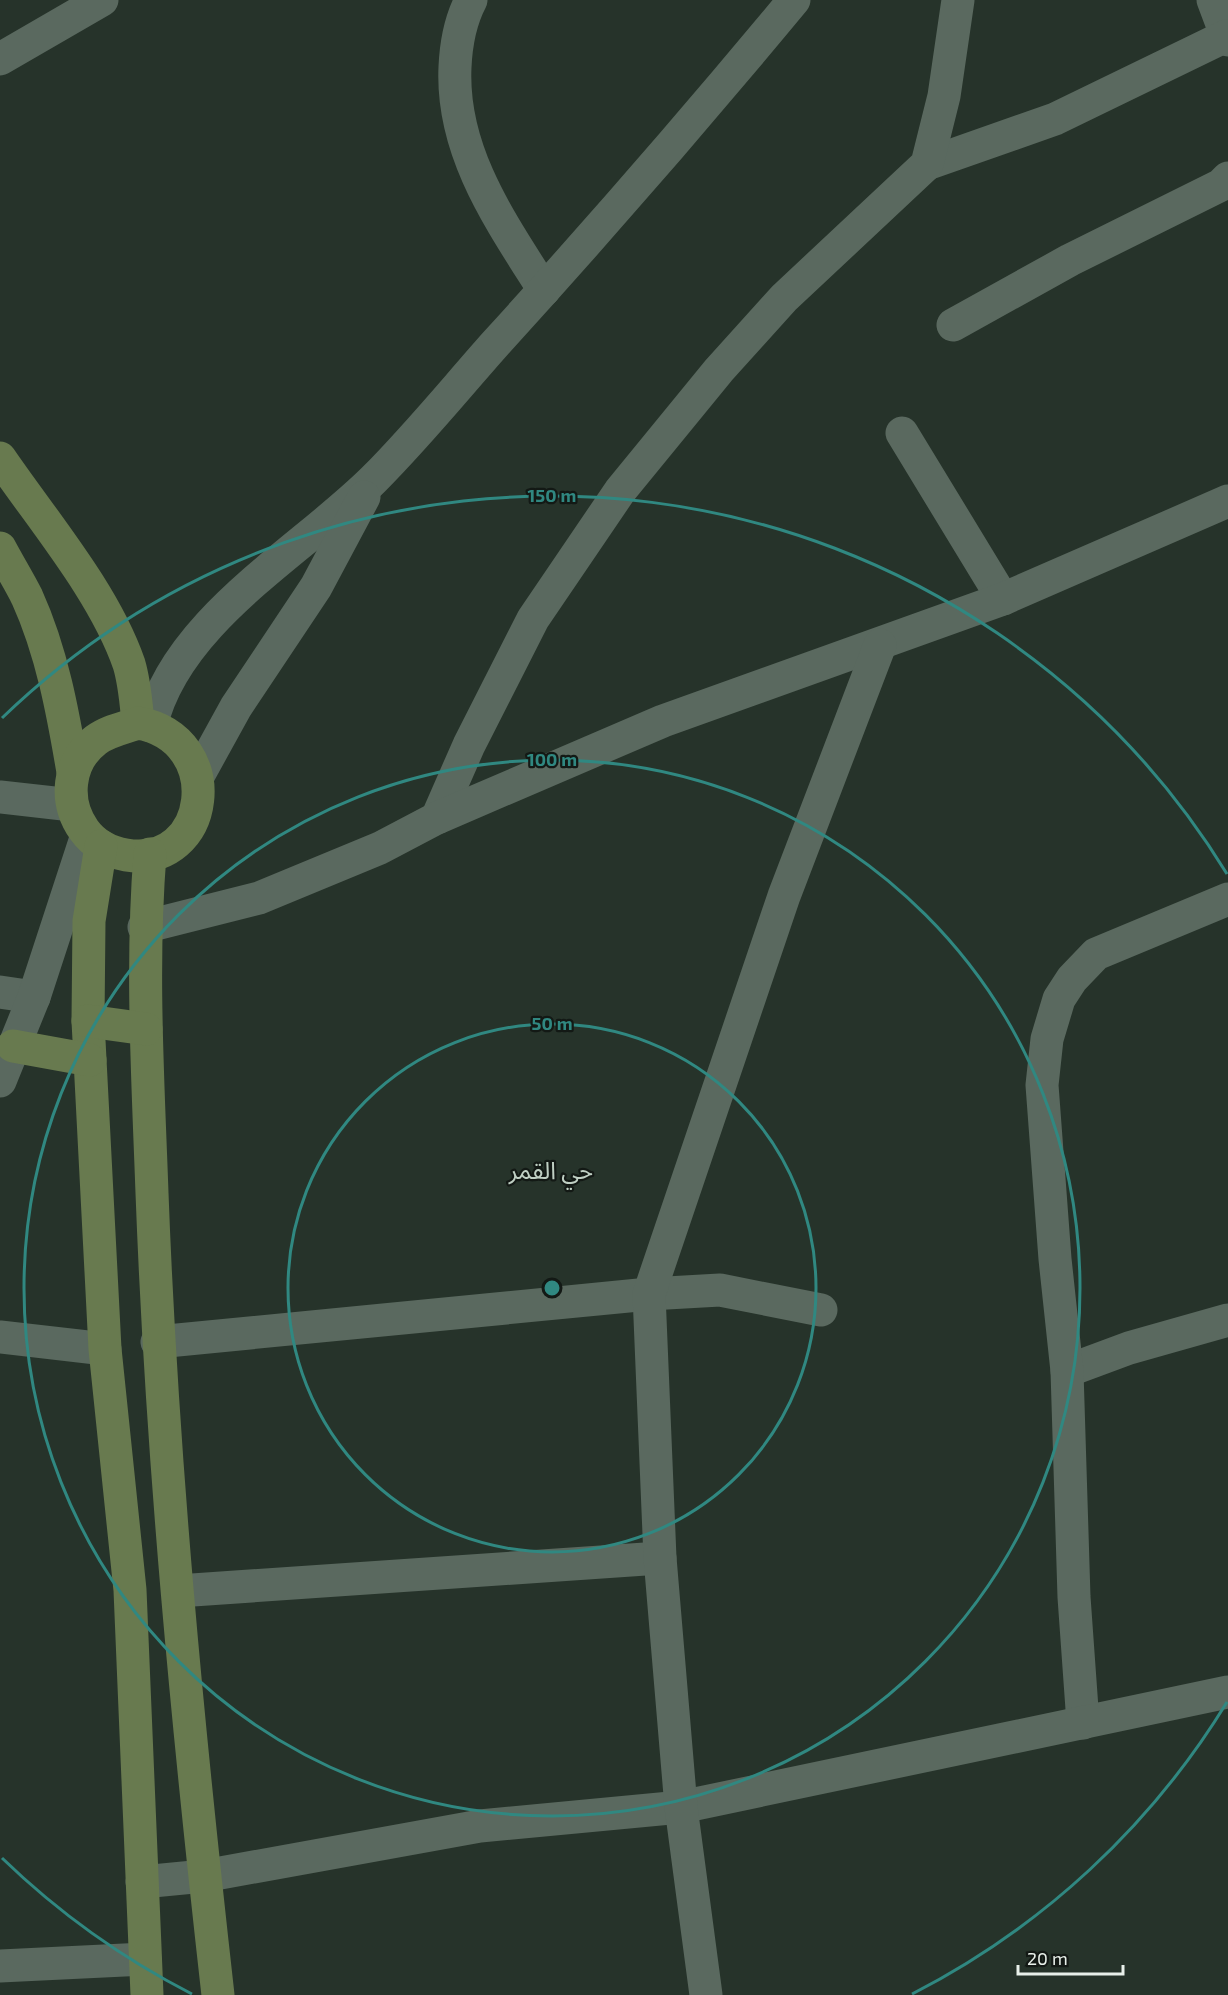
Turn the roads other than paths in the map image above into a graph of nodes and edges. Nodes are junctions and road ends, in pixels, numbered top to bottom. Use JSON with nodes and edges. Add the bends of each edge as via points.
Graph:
{"nodes":[{"id":1,"x":102,"y":0,"type":"edge"},
{"id":2,"x":471,"y":0,"type":"edge"},
{"id":3,"x":794,"y":0,"type":"edge"},
{"id":4,"x":958,"y":0,"type":"edge"},
{"id":5,"x":1213,"y":0,"type":"edge"},
{"id":6,"x":1227,"y":38,"type":"edge"},
{"id":7,"x":0,"y":59,"type":"edge"},
{"id":8,"x":927,"y":164,"type":"junction"},
{"id":9,"x":1228,"y":178,"type":"edge"},
{"id":10,"x":544,"y":291,"type":"junction"},
{"id":11,"x":953,"y":325,"type":"dead end"},
{"id":12,"x":902,"y":433,"type":"dead end"},
{"id":13,"x":0,"y":458,"type":"edge"},
{"id":14,"x":373,"y":480,"type":"junction"},
{"id":15,"x":1228,"y":501,"type":"edge"},
{"id":16,"x":0,"y":548,"type":"edge"},
{"id":17,"x":1003,"y":599,"type":"junction"},
{"id":18,"x":880,"y":645,"type":"junction"},
{"id":19,"x":145,"y":724,"type":"junction"},
{"id":20,"x":73,"y":772,"type":"junction"},
{"id":21,"x":198,"y":776,"type":"junction"},
{"id":22,"x":0,"y":797,"type":"edge"},
{"id":23,"x":72,"y":805,"type":"junction"},
{"id":24,"x":437,"y":818,"type":"junction"},
{"id":25,"x":94,"y":841,"type":"junction"},
{"id":26,"x":150,"y":854,"type":"junction"},
{"id":27,"x":1228,"y":899,"type":"edge"},
{"id":28,"x":144,"y":927,"type":"junction"},
{"id":29,"x":0,"y":992,"type":"edge"},
{"id":30,"x":34,"y":997,"type":"junction"},
{"id":31,"x":88,"y":1021,"type":"junction"},
{"id":32,"x":146,"y":1029,"type":"junction"},
{"id":33,"x":13,"y":1046,"type":"junction"},
{"id":34,"x":90,"y":1060,"type":"junction"},
{"id":35,"x":0,"y":1081,"type":"edge"},
{"id":36,"x":649,"y":1294,"type":"junction"},
{"id":37,"x":821,"y":1310,"type":"dead end"},
{"id":38,"x":1228,"y":1320,"type":"edge"},
{"id":39,"x":0,"y":1337,"type":"edge"},
{"id":40,"x":157,"y":1342,"type":"junction"},
{"id":41,"x":105,"y":1349,"type":"junction"},
{"id":42,"x":1067,"y":1371,"type":"junction"},
{"id":43,"x":660,"y":1558,"type":"junction"},
{"id":44,"x":178,"y":1591,"type":"junction"},
{"id":45,"x":1228,"y":1692,"type":"edge"},
{"id":46,"x":1083,"y":1723,"type":"junction"},
{"id":47,"x":681,"y":1807,"type":"junction"},
{"id":48,"x":204,"y":1876,"type":"junction"},
{"id":49,"x":142,"y":1882,"type":"junction"},
{"id":50,"x":145,"y":1959,"type":"junction"},
{"id":51,"x":0,"y":1966,"type":"edge"},
{"id":52,"x":147,"y":1995,"type":"edge"},
{"id":53,"x":218,"y":1995,"type":"edge"},
{"id":54,"x":706,"y":1995,"type":"edge"}],
"edges":[{"from":1,"to":7,"type":"street"},
{"from":2,"to":10,"type":"street","via":[[456,43],[454,87],[458,123],[467,153],[498,217]]},
{"from":3,"to":10,"type":"street"},
{"from":4,"to":8,"type":"street","via":[[944,96]]},
{"from":5,"to":6,"type":"street"},
{"from":6,"to":8,"type":"street","via":[[1055,118]]},
{"from":8,"to":24,"type":"street","via":[[784,298],[620,491],[533,619]]},
{"from":9,"to":11,"type":"street"},
{"from":10,"to":14,"type":"street"},
{"from":12,"to":17,"type":"street"},
{"from":13,"to":19,"type":"street","via":[[99,600],[129,665]]},
{"from":14,"to":19,"type":"street","via":[[240,594],[208,628],[178,663]]},
{"from":14,"to":21,"type":"street","via":[[316,587],[237,707]]},
{"from":15,"to":17,"type":"street"},
{"from":16,"to":20,"type":"street","via":[[27,598],[43,642],[61,699]]},
{"from":17,"to":18,"type":"street"},
{"from":18,"to":24,"type":"street","via":[[663,721]]},
{"from":18,"to":36,"type":"street","via":[[784,896]]},
{"from":19,"to":20,"type":"street","via":[[113,731],[96,740],[82,754]]},
{"from":19,"to":21,"type":"street","via":[[182,746]]},
{"from":20,"to":23,"type":"street"},
{"from":21,"to":26,"type":"street","via":[[200,792],[190,825],[180,838]]},
{"from":22,"to":23,"type":"street"},
{"from":23,"to":25,"type":"street","via":[[78,821]]},
{"from":24,"to":28,"type":"street","via":[[380,848],[259,898]]},
{"from":25,"to":26,"type":"street","via":[[116,853]]},
{"from":25,"to":30,"type":"street"},
{"from":25,"to":31,"type":"street"},
{"from":26,"to":28,"type":"street"},
{"from":27,"to":42,"type":"street","via":[[1096,954],[1059,999],[1047,1039],[1042,1085]]},
{"from":28,"to":32,"type":"street"},
{"from":29,"to":30,"type":"street"},
{"from":30,"to":33,"type":"street"},
{"from":31,"to":32,"type":"street"},
{"from":31,"to":34,"type":"street"},
{"from":32,"to":40,"type":"street"},
{"from":33,"to":34,"type":"street"},
{"from":33,"to":35,"type":"street"},
{"from":34,"to":41,"type":"street"},
{"from":36,"to":37,"type":"street","via":[[720,1290]]},
{"from":36,"to":40,"type":"street"},
{"from":36,"to":43,"type":"street"},
{"from":38,"to":42,"type":"street","via":[[1129,1348]]},
{"from":39,"to":41,"type":"street"},
{"from":40,"to":44,"type":"street"},
{"from":41,"to":49,"type":"street","via":[[130,1590]]},
{"from":42,"to":46,"type":"street","via":[[1074,1598]]},
{"from":43,"to":44,"type":"street"},
{"from":43,"to":47,"type":"street"},
{"from":44,"to":48,"type":"street"},
{"from":45,"to":46,"type":"street"},
{"from":46,"to":47,"type":"street"},
{"from":47,"to":48,"type":"street","via":[[480,1826]]},
{"from":47,"to":54,"type":"street"},
{"from":48,"to":49,"type":"street"},
{"from":48,"to":53,"type":"street"},
{"from":49,"to":50,"type":"street"},
{"from":50,"to":51,"type":"street"},
{"from":50,"to":52,"type":"street"}]}
